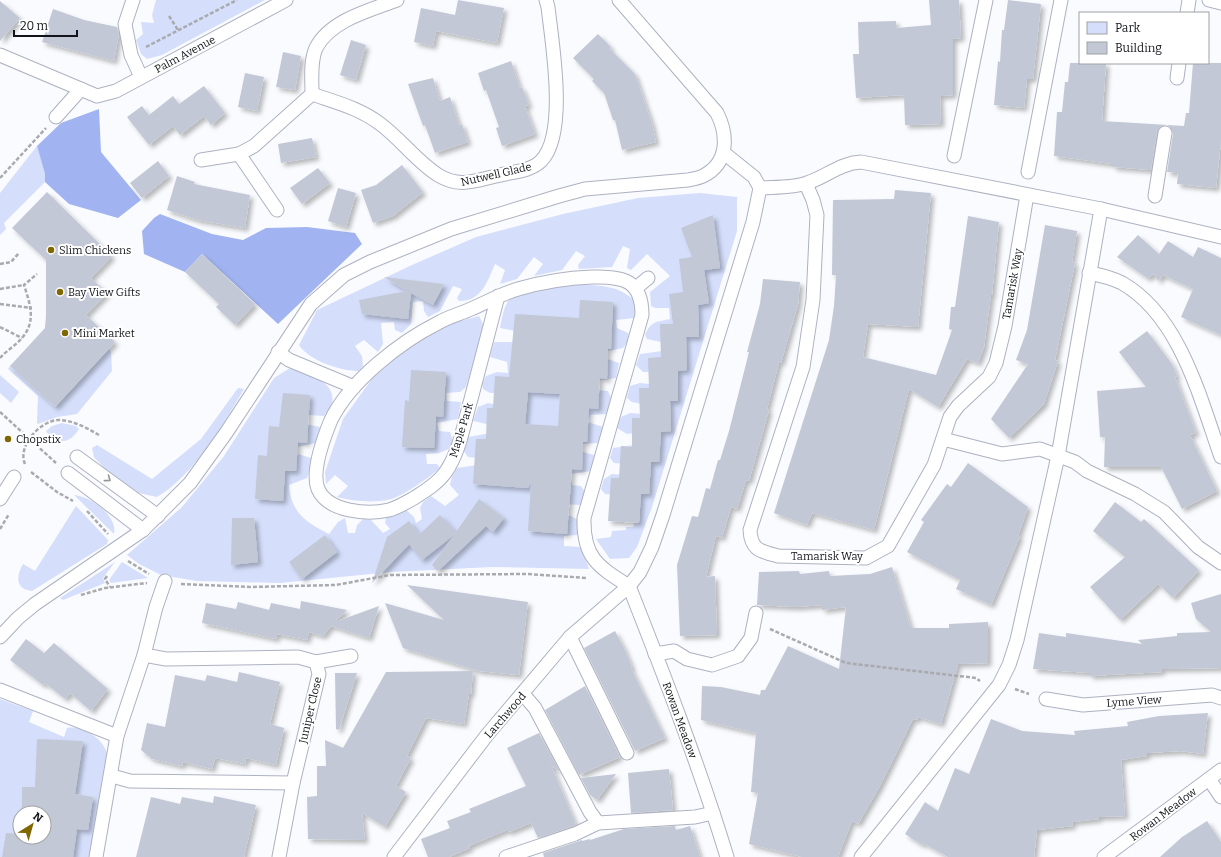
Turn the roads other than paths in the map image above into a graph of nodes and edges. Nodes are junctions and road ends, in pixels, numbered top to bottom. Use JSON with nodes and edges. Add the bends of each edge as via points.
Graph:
{"nodes":[{"id":1,"x":133,"y":0,"type":"edge"},
{"id":2,"x":286,"y":0,"type":"edge"},
{"id":3,"x":397,"y":0,"type":"edge"},
{"id":4,"x":546,"y":0,"type":"edge"},
{"id":5,"x":619,"y":0,"type":"edge"},
{"id":6,"x":986,"y":0,"type":"edge"},
{"id":7,"x":1061,"y":0,"type":"edge"},
{"id":8,"x":1189,"y":0,"type":"edge"},
{"id":9,"x":1209,"y":0,"type":"edge"},
{"id":10,"x":1221,"y":3,"type":"edge"},
{"id":11,"x":1187,"y":12,"type":"edge"},
{"id":12,"x":0,"y":55,"type":"edge"},
{"id":13,"x":1180,"y":64,"type":"edge"},
{"id":14,"x":141,"y":77,"type":"junction"},
{"id":15,"x":1177,"y":78,"type":"dead end"},
{"id":16,"x":82,"y":89,"type":"junction"},
{"id":17,"x":312,"y":94,"type":"junction"},
{"id":18,"x":56,"y":117,"type":"road end"},
{"id":19,"x":1165,"y":133,"type":"dead end"},
{"id":20,"x":724,"y":153,"type":"junction"},
{"id":21,"x":239,"y":154,"type":"junction"},
{"id":22,"x":954,"y":156,"type":"dead end"},
{"id":23,"x":202,"y":160,"type":"dead end"},
{"id":24,"x":1028,"y":172,"type":"dead end"},
{"id":25,"x":806,"y":184,"type":"junction"},
{"id":26,"x":760,"y":188,"type":"junction"},
{"id":27,"x":1027,"y":195,"type":"junction"},
{"id":28,"x":1155,"y":196,"type":"dead end"},
{"id":29,"x":1101,"y":209,"type":"junction"},
{"id":30,"x":277,"y":210,"type":"dead end"},
{"id":31,"x":1221,"y":236,"type":"edge"},
{"id":32,"x":1089,"y":273,"type":"junction"},
{"id":33,"x":648,"y":278,"type":"dead end"},
{"id":34,"x":636,"y":288,"type":"junction"},
{"id":35,"x":498,"y":296,"type":"junction"},
{"id":36,"x":278,"y":352,"type":"junction"},
{"id":37,"x":354,"y":387,"type":"junction"},
{"id":38,"x":943,"y":438,"type":"junction"},
{"id":39,"x":77,"y":456,"type":"dead end"},
{"id":40,"x":1058,"y":456,"type":"junction"},
{"id":41,"x":1221,"y":457,"type":"edge"},
{"id":42,"x":68,"y":473,"type":"road end"},
{"id":43,"x":14,"y":477,"type":"dead end"},
{"id":44,"x":0,"y":499,"type":"edge"},
{"id":45,"x":158,"y":516,"type":"junction"},
{"id":46,"x":143,"y":530,"type":"junction"},
{"id":47,"x":1221,"y":563,"type":"edge"},
{"id":48,"x":166,"y":581,"type":"road end"},
{"id":49,"x":629,"y":586,"type":"junction"},
{"id":50,"x":756,"y":613,"type":"dead end"},
{"id":51,"x":0,"y":637,"type":"edge"},
{"id":52,"x":570,"y":637,"type":"junction"},
{"id":53,"x":655,"y":654,"type":"junction"},
{"id":54,"x":144,"y":655,"type":"junction"},
{"id":55,"x":352,"y":656,"type":"dead end"},
{"id":56,"x":316,"y":662,"type":"junction"},
{"id":57,"x":0,"y":690,"type":"edge"},
{"id":58,"x":523,"y":694,"type":"junction"},
{"id":59,"x":1221,"y":698,"type":"edge"},
{"id":60,"x":1046,"y":699,"type":"road end"},
{"id":61,"x":117,"y":736,"type":"junction"},
{"id":62,"x":627,"y":753,"type":"dead end"},
{"id":63,"x":1221,"y":770,"type":"edge"},
{"id":64,"x":112,"y":776,"type":"junction"},
{"id":65,"x":1209,"y":779,"type":"junction"},
{"id":66,"x":293,"y":784,"type":"junction"},
{"id":67,"x":1221,"y":797,"type":"edge"},
{"id":68,"x":713,"y":813,"type":"junction"},
{"id":69,"x":598,"y":823,"type":"junction"},
{"id":70,"x":96,"y":857,"type":"edge"},
{"id":71,"x":279,"y":857,"type":"edge"},
{"id":72,"x":394,"y":857,"type":"edge"},
{"id":73,"x":506,"y":857,"type":"edge"},
{"id":74,"x":727,"y":857,"type":"edge"},
{"id":75,"x":862,"y":857,"type":"edge"},
{"id":76,"x":1104,"y":857,"type":"edge"}],
"edges":[{"from":1,"to":14,"type":"lane","via":[[125,24],[131,54]]},
{"from":2,"to":14,"type":"lane","name":"Palm Avenue"},
{"from":3,"to":17,"type":"lane","via":[[350,18],[324,38],[316,48],[313,60]]},
{"from":4,"to":17,"type":"lane","name":"Nutwell Glade","via":[[557,96],[555,131],[550,148],[541,161],[531,168],[467,183],[455,183],[438,175],[418,159],[379,122],[353,108]]},
{"from":5,"to":20,"type":"lane","via":[[717,113],[723,124]]},
{"from":6,"to":22,"type":"lane"},
{"from":7,"to":24,"type":"lane"},
{"from":8,"to":11,"type":"lane"},
{"from":9,"to":10,"type":"lane"},
{"from":12,"to":16,"type":"lane","name":"Palm Avenue"},
{"from":13,"to":15,"type":"lane"},
{"from":14,"to":16,"type":"lane","name":"Palm Avenue","via":[[116,91],[98,96]]},
{"from":16,"to":18,"type":"lane"},
{"from":17,"to":21,"type":"lane","via":[[254,146]]},
{"from":19,"to":28,"type":"lane"},
{"from":20,"to":26,"type":"lane","via":[[754,177]]},
{"from":20,"to":36,"type":"lane","via":[[714,168],[703,176],[688,180],[585,189],[451,229],[370,262],[344,275],[311,304]]},
{"from":21,"to":23,"type":"lane"},
{"from":21,"to":30,"type":"lane"},
{"from":25,"to":26,"type":"lane"},
{"from":25,"to":27,"type":"lane","via":[[840,166],[861,162]]},
{"from":25,"to":38,"type":"lane","name":"Tamarisk Way","via":[[814,200],[817,215],[813,300],[803,367],[750,530],[750,539],[754,547],[778,556],[866,558],[880,552],[888,546],[934,466]]},
{"from":26,"to":49,"type":"lane","name":"Larchwood","via":[[753,222],[656,534],[646,560]]},
{"from":27,"to":29,"type":"lane"},
{"from":27,"to":38,"type":"lane","name":"Tamarisk Way","via":[[1005,326],[996,363],[989,377],[950,417]]},
{"from":29,"to":31,"type":"lane"},
{"from":29,"to":32,"type":"lane"},
{"from":32,"to":40,"type":"lane"},
{"from":32,"to":41,"type":"lane","via":[[1121,283],[1147,301],[1166,326],[1185,357]]},
{"from":33,"to":34,"type":"lane"},
{"from":34,"to":35,"type":"lane","name":"Maple Park","via":[[619,278],[574,278],[546,282]]},
{"from":34,"to":49,"type":"lane","via":[[642,300],[642,315],[584,518],[586,546],[594,560]]},
{"from":35,"to":37,"type":"lane","name":"Maple Park","via":[[439,322],[400,345]]},
{"from":35,"to":37,"type":"lane","name":"Maple Park","via":[[462,434],[452,460],[436,483],[390,510],[367,512],[345,509],[327,500],[318,489],[316,475],[319,452],[332,419]]},
{"from":36,"to":37,"type":"lane","via":[[289,360]]},
{"from":36,"to":45,"type":"lane","via":[[226,433],[190,483]]},
{"from":38,"to":40,"type":"lane","via":[[1002,454],[1040,449]]},
{"from":39,"to":45,"type":"lane","one_way":true},
{"from":40,"to":47,"type":"lane","via":[[1075,462],[1164,512],[1198,547]]},
{"from":40,"to":75,"type":"lane","via":[[1017,640],[1009,665],[997,688]]},
{"from":42,"to":46,"type":"lane"},
{"from":43,"to":44,"type":"lane"},
{"from":45,"to":46,"type":"lane"},
{"from":46,"to":51,"type":"lane","via":[[35,604]]},
{"from":48,"to":54,"type":"lane"},
{"from":49,"to":52,"type":"lane","name":"Larchwood"},
{"from":49,"to":53,"type":"lane","name":"Rowan Meadow"},
{"from":50,"to":53,"type":"lane","via":[[751,638],[738,656],[712,665],[687,659],[674,652]]},
{"from":52,"to":58,"type":"lane","name":"Larchwood"},
{"from":52,"to":62,"type":"lane"},
{"from":53,"to":68,"type":"lane","name":"Rowan Meadow"},
{"from":54,"to":56,"type":"lane","name":"Juniper Close","via":[[166,659],[298,657]]},
{"from":54,"to":61,"type":"lane"},
{"from":55,"to":56,"type":"lane"},
{"from":56,"to":66,"type":"lane","name":"Juniper Close","via":[[319,674]]},
{"from":57,"to":61,"type":"lane"},
{"from":58,"to":69,"type":"lane","via":[[535,708]]},
{"from":58,"to":72,"type":"lane","name":"Larchwood","via":[[487,735]]},
{"from":59,"to":60,"type":"lane","name":"Lyme View","via":[[1212,695],[1083,705]]},
{"from":61,"to":64,"type":"lane"},
{"from":63,"to":65,"type":"lane","name":"Rowan Meadow"},
{"from":64,"to":66,"type":"lane","via":[[130,782]]},
{"from":64,"to":70,"type":"lane"},
{"from":65,"to":67,"type":"lane"},
{"from":65,"to":76,"type":"lane","name":"Rowan Meadow"},
{"from":66,"to":71,"type":"lane","name":"Juniper Close"},
{"from":68,"to":69,"type":"lane","via":[[695,817]]},
{"from":68,"to":74,"type":"lane","name":"Rowan Meadow"},
{"from":69,"to":73,"type":"lane","via":[[575,834]]}]}
